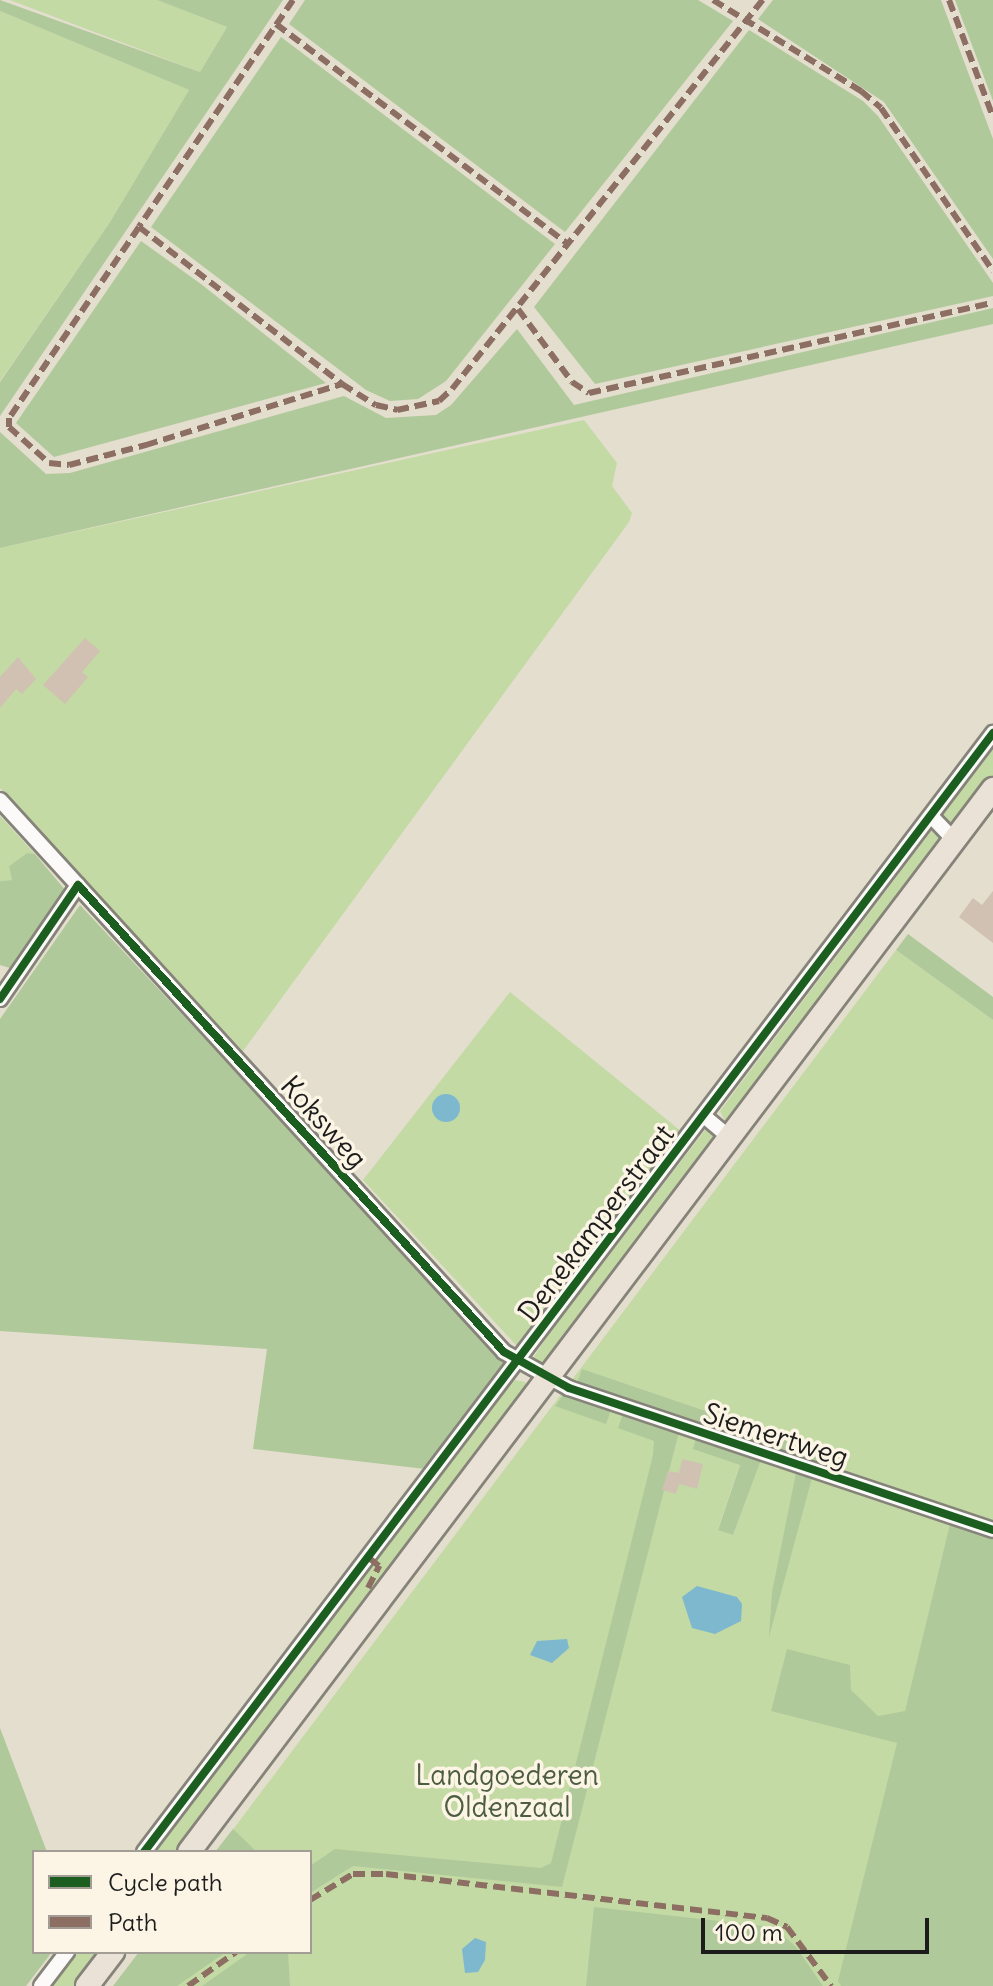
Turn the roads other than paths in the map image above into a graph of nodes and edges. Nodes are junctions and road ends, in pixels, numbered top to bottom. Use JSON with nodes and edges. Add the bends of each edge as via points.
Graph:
{"nodes":[{"id":1,"x":993,"y":733,"type":"edge"},
{"id":2,"x":993,"y":789,"type":"edge"},
{"id":3,"x":0,"y":800,"type":"edge"},
{"id":4,"x":931,"y":816,"type":"junction"},
{"id":5,"x":954,"y":840,"type":"junction"},
{"id":6,"x":78,"y":885,"type":"junction"},
{"id":7,"x":0,"y":999,"type":"edge"},
{"id":8,"x":704,"y":1116,"type":"junction"},
{"id":9,"x":730,"y":1138,"type":"junction"},
{"id":10,"x":518,"y":1361,"type":"junction"},
{"id":11,"x":546,"y":1377,"type":"junction"},
{"id":12,"x":993,"y":1530,"type":"edge"},
{"id":13,"x":146,"y":1850,"type":"edge"},
{"id":14,"x":191,"y":1850,"type":"edge"},
{"id":15,"x":65,"y":1954,"type":"edge"},
{"id":16,"x":111,"y":1954,"type":"edge"},
{"id":17,"x":41,"y":1986,"type":"edge"},
{"id":18,"x":87,"y":1986,"type":"edge"}],
"edges":[{"from":1,"to":4,"type":"street","name":"Denekamperstraat"},
{"from":2,"to":5,"type":"main road","name":"Denekamperstraat"},
{"from":3,"to":6,"type":"street","name":"Koksweg"},
{"from":4,"to":5,"type":"street"},
{"from":4,"to":8,"type":"street","name":"Denekamperstraat"},
{"from":5,"to":9,"type":"main road","name":"Denekamperstraat"},
{"from":6,"to":7,"type":"street"},
{"from":6,"to":10,"type":"street","name":"Koksweg","via":[[497,1345]]},
{"from":8,"to":9,"type":"street","name":"Denekamperstraat"},
{"from":8,"to":10,"type":"street","name":"Denekamperstraat"},
{"from":9,"to":11,"type":"main road","name":"Denekamperstraat"},
{"from":10,"to":11,"type":"street","name":"Koksweg"},
{"from":10,"to":13,"type":"street","name":"Denekamperstraat"},
{"from":11,"to":12,"type":"street","name":"Siemertweg"},
{"from":11,"to":14,"type":"main road","name":"Denekamperstraat"},
{"from":15,"to":17,"type":"street"},
{"from":16,"to":18,"type":"main road"}]}
